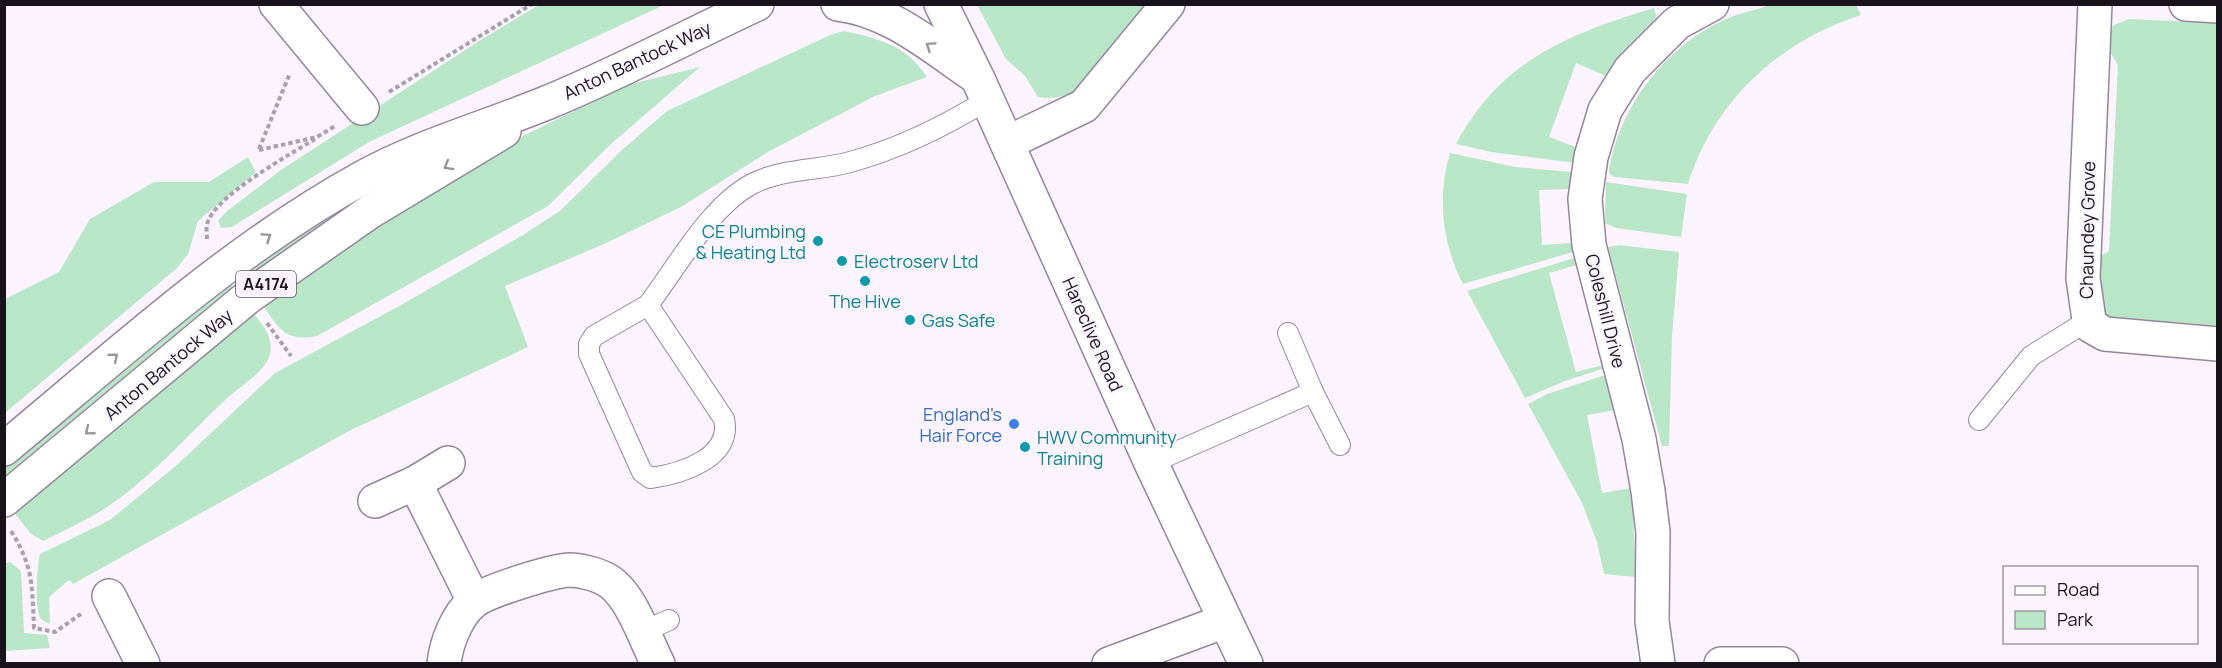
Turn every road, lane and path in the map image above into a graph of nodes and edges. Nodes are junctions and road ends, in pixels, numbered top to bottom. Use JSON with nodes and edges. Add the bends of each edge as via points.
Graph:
{"nodes":[{"id":1,"x":276,"y":4,"type":"edge"},
{"id":2,"x":532,"y":4,"type":"edge"},
{"id":3,"x":757,"y":4,"type":"edge"},
{"id":4,"x":838,"y":4,"type":"edge"},
{"id":5,"x":941,"y":4,"type":"edge"},
{"id":6,"x":1168,"y":4,"type":"edge"},
{"id":7,"x":1712,"y":4,"type":"edge"},
{"id":8,"x":2095,"y":4,"type":"edge"},
{"id":9,"x":2186,"y":4,"type":"edge"},
{"id":10,"x":2217,"y":6,"type":"edge"},
{"id":11,"x":305,"y":38,"type":"junction"},
{"id":12,"x":983,"y":89,"type":"junction"},
{"id":13,"x":551,"y":101,"type":"junction"},
{"id":14,"x":362,"y":108,"type":"junction"},
{"id":15,"x":1007,"y":143,"type":"junction"},
{"id":16,"x":648,"y":304,"type":"junction"},
{"id":17,"x":2089,"y":320,"type":"junction"},
{"id":18,"x":1288,"y":333,"type":"dead end"},
{"id":19,"x":2217,"y":344,"type":"edge"},
{"id":20,"x":1313,"y":392,"type":"junction"},
{"id":21,"x":1979,"y":420,"type":"dead end"},
{"id":22,"x":1340,"y":445,"type":"dead end"},
{"id":23,"x":4,"y":449,"type":"edge"},
{"id":24,"x":448,"y":463,"type":"dead end"},
{"id":25,"x":1151,"y":463,"type":"junction"},
{"id":26,"x":415,"y":483,"type":"junction"},
{"id":27,"x":375,"y":501,"type":"dead end"},
{"id":28,"x":7,"y":514,"type":"edge"},
{"id":29,"x":109,"y":596,"type":"joint"},
{"id":30,"x":474,"y":601,"type":"junction"},
{"id":31,"x":1225,"y":621,"type":"junction"},
{"id":32,"x":143,"y":663,"type":"edge"},
{"id":33,"x":444,"y":663,"type":"edge"},
{"id":34,"x":658,"y":663,"type":"edge"},
{"id":35,"x":1109,"y":663,"type":"edge"},
{"id":36,"x":1246,"y":663,"type":"edge"},
{"id":37,"x":1658,"y":663,"type":"edge"},
{"id":38,"x":1720,"y":663,"type":"edge"},
{"id":39,"x":1782,"y":663,"type":"edge"}],
"edges":[{"from":1,"to":11,"type":"main road"},
{"from":2,"to":14,"type":"path"},
{"from":3,"to":13,"type":"main road","name":"Anton Bantock Way","number":"A4174"},
{"from":12,"to":4,"type":"main road","one_way":true,"via":[[895,22]]},
{"from":5,"to":12,"type":"main road","name":"Hareclive Road"},
{"from":6,"to":15,"type":"main road","via":[[1084,106]]},
{"from":7,"to":37,"type":"main road","name":"Coleshill Drive","via":[[1677,23],[1630,70],[1605,110],[1591,157],[1585,199],[1589,245],[1639,439],[1648,491],[1653,532],[1652,621]]},
{"from":8,"to":17,"type":"main road","name":"Chaundey Grove","via":[[2083,278]]},
{"from":9,"to":10,"type":"main road"},
{"from":11,"to":14,"type":"main road"},
{"from":11,"to":14,"type":"path","via":[[259,150],[317,137]]},
{"from":12,"to":15,"type":"main road","name":"Hareclive Road"},
{"from":12,"to":16,"type":"lane","via":[[945,124],[853,161],[794,170],[753,184],[716,213]]},
{"from":23,"to":13,"type":"main road","name":"Anton Bantock Way","number":"A4174","one_way":true,"via":[[204,281],[304,212],[363,177],[451,136]]},
{"from":13,"to":28,"type":"main road","name":"Anton Bantock Way","number":"A4174","one_way":true,"via":[[371,211],[248,297]]},
{"from":15,"to":25,"type":"main road","name":"Hareclive Road"},
{"from":16,"to":16,"type":"lane","via":[[724,419],[727,431],[716,452],[676,473],[650,478],[642,472],[588,354],[594,336]]},
{"from":17,"to":19,"type":"main road","name":"Chaundey Grove","via":[[2091,326],[2105,334]]},
{"from":17,"to":21,"type":"lane","via":[[2031,356]]},
{"from":18,"to":20,"type":"lane"},
{"from":20,"to":22,"type":"lane"},
{"from":20,"to":25,"type":"lane"},
{"from":24,"to":26,"type":"main road"},
{"from":25,"to":31,"type":"main road","name":"Hareclive Road"},
{"from":26,"to":27,"type":"main road"},
{"from":26,"to":30,"type":"main road"},
{"from":28,"to":29,"type":"path","via":[[26,554],[34,628],[55,632]]},
{"from":29,"to":32,"type":"main road"},
{"from":30,"to":33,"type":"main road","via":[[449,640]]},
{"from":30,"to":34,"type":"main road","via":[[548,574],[571,570],[605,579],[656,626]]},
{"from":31,"to":35,"type":"main road"},
{"from":31,"to":36,"type":"main road","name":"Hareclive Road"},
{"from":38,"to":39,"type":"main road"}]}
